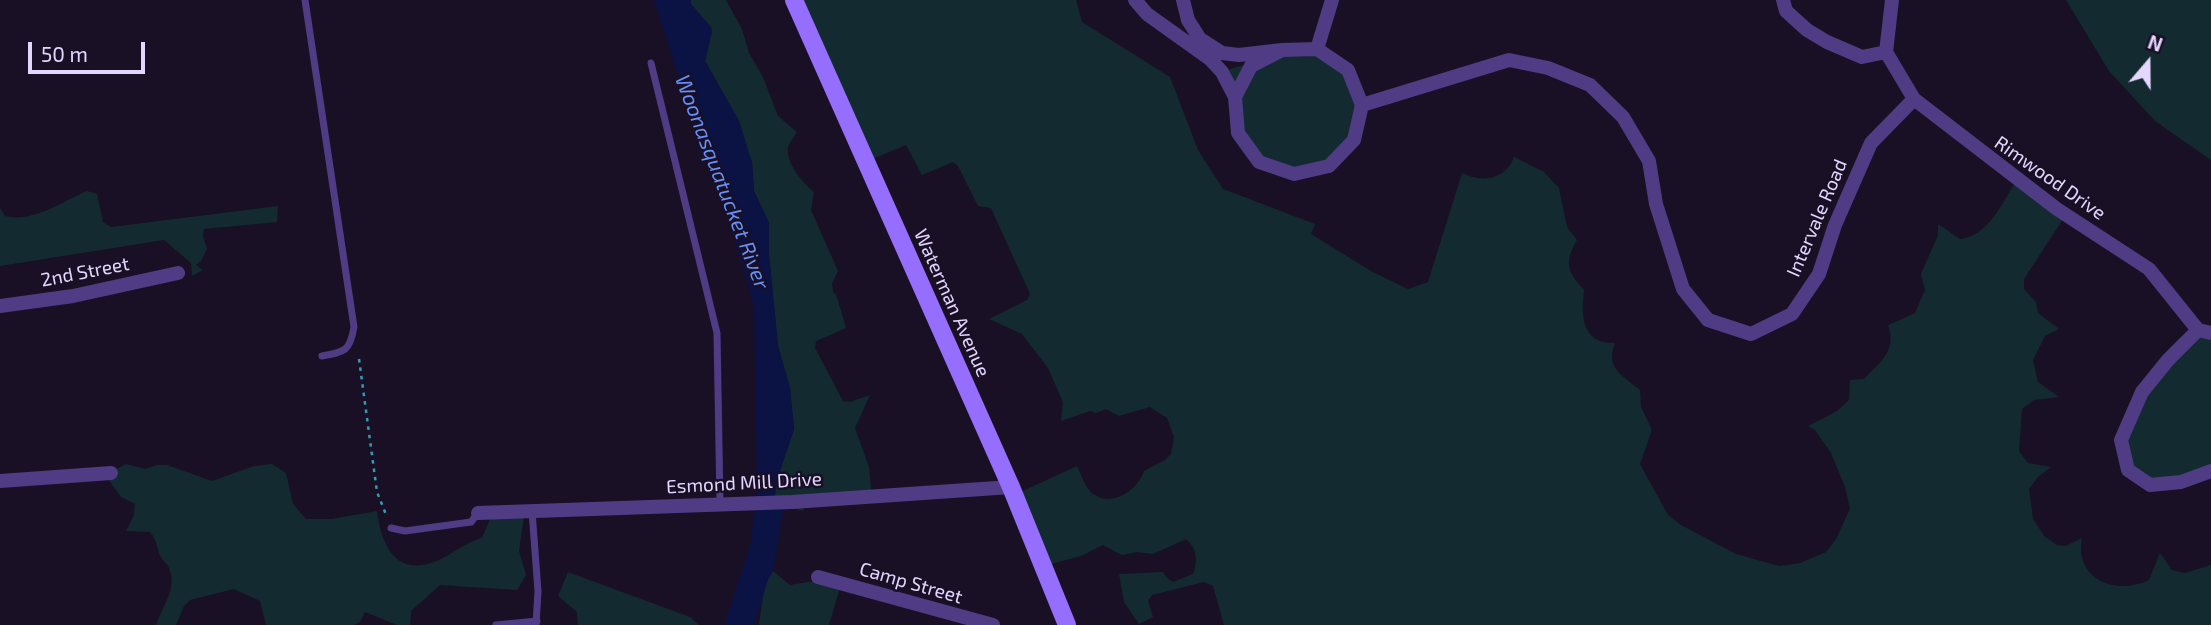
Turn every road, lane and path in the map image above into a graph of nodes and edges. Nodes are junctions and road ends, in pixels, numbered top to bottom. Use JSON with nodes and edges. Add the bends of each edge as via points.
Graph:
{"nodes":[{"id":1,"x":305,"y":0,"type":"edge"},
{"id":2,"x":794,"y":0,"type":"edge"},
{"id":3,"x":1135,"y":0,"type":"edge"},
{"id":4,"x":1183,"y":0,"type":"edge"},
{"id":5,"x":1332,"y":0,"type":"edge"},
{"id":6,"x":1783,"y":0,"type":"edge"},
{"id":7,"x":1892,"y":0,"type":"edge"},
{"id":8,"x":1317,"y":49,"type":"junction"},
{"id":9,"x":1282,"y":50,"type":"junction"},
{"id":10,"x":1886,"y":52,"type":"junction"},
{"id":11,"x":651,"y":63,"type":"dead end"},
{"id":12,"x":1235,"y":97,"type":"junction"},
{"id":13,"x":1914,"y":99,"type":"junction"},
{"id":14,"x":1362,"y":105,"type":"junction"},
{"id":15,"x":178,"y":273,"type":"dead end"},
{"id":16,"x":0,"y":306,"type":"edge"},
{"id":17,"x":2204,"y":331,"type":"edge"},
{"id":18,"x":322,"y":356,"type":"dead end"},
{"id":19,"x":359,"y":359,"type":"dead end"},
{"id":20,"x":2211,"y":471,"type":"edge"},
{"id":21,"x":111,"y":473,"type":"dead end"},
{"id":22,"x":0,"y":481,"type":"edge"},
{"id":23,"x":1011,"y":487,"type":"junction"},
{"id":24,"x":720,"y":504,"type":"junction"},
{"id":25,"x":531,"y":510,"type":"junction"},
{"id":26,"x":478,"y":513,"type":"joint"},
{"id":27,"x":391,"y":528,"type":"joint"},
{"id":28,"x":818,"y":577,"type":"dead end"},
{"id":29,"x":536,"y":623,"type":"edge"},
{"id":30,"x":496,"y":625,"type":"edge"},
{"id":31,"x":993,"y":625,"type":"edge"},
{"id":32,"x":1067,"y":625,"type":"edge"}],
"edges":[{"from":1,"to":18,"type":"lane","via":[[354,327],[352,343],[343,353]]},
{"from":2,"to":23,"type":"main road","name":"Waterman Avenue"},
{"from":3,"to":12,"type":"street","via":[[1147,14],[1210,59]]},
{"from":4,"to":9,"type":"street","via":[[1200,39],[1222,53]]},
{"from":5,"to":8,"type":"street"},
{"from":6,"to":10,"type":"street","via":[[1786,11],[1827,42],[1862,57]]},
{"from":7,"to":10,"type":"street"},
{"from":8,"to":9,"type":"street"},
{"from":8,"to":14,"type":"street","via":[[1348,70]]},
{"from":9,"to":12,"type":"street","via":[[1251,66]]},
{"from":10,"to":13,"type":"street","name":"Rimwood Drive"},
{"from":11,"to":24,"type":"lane","via":[[717,333]]},
{"from":12,"to":14,"type":"street","via":[[1238,133],[1259,162],[1294,174],[1329,166],[1354,141]]},
{"from":13,"to":14,"type":"street","name":"Intervale Road","via":[[1871,143],[1819,274],[1792,314],[1751,334],[1708,320],[1683,289],[1656,204],[1648,161],[1623,117],[1590,85],[1548,68],[1510,60]]},
{"from":13,"to":17,"type":"street","name":"Rimwood Drive","via":[[2057,209],[2149,269]]},
{"from":15,"to":16,"type":"street","name":"2nd Street"},
{"from":17,"to":20,"type":"street","name":"Rimwood Drive","via":[[2168,360],[2142,393],[2121,440],[2128,470],[2150,485],[2182,482]]},
{"from":19,"to":27,"type":"path","via":[[377,492]]},
{"from":21,"to":22,"type":"street"},
{"from":23,"to":24,"type":"street","name":"Esmond Mill Drive"},
{"from":23,"to":32,"type":"main road","name":"Waterman Avenue"},
{"from":24,"to":25,"type":"street","name":"Esmond Mill Drive"},
{"from":25,"to":26,"type":"street","name":"Esmond Mill Drive"},
{"from":25,"to":29,"type":"lane"},
{"from":26,"to":27,"type":"lane","via":[[471,522],[405,531]]},
{"from":28,"to":31,"type":"street","name":"Camp Street"},
{"from":29,"to":30,"type":"lane"}]}
